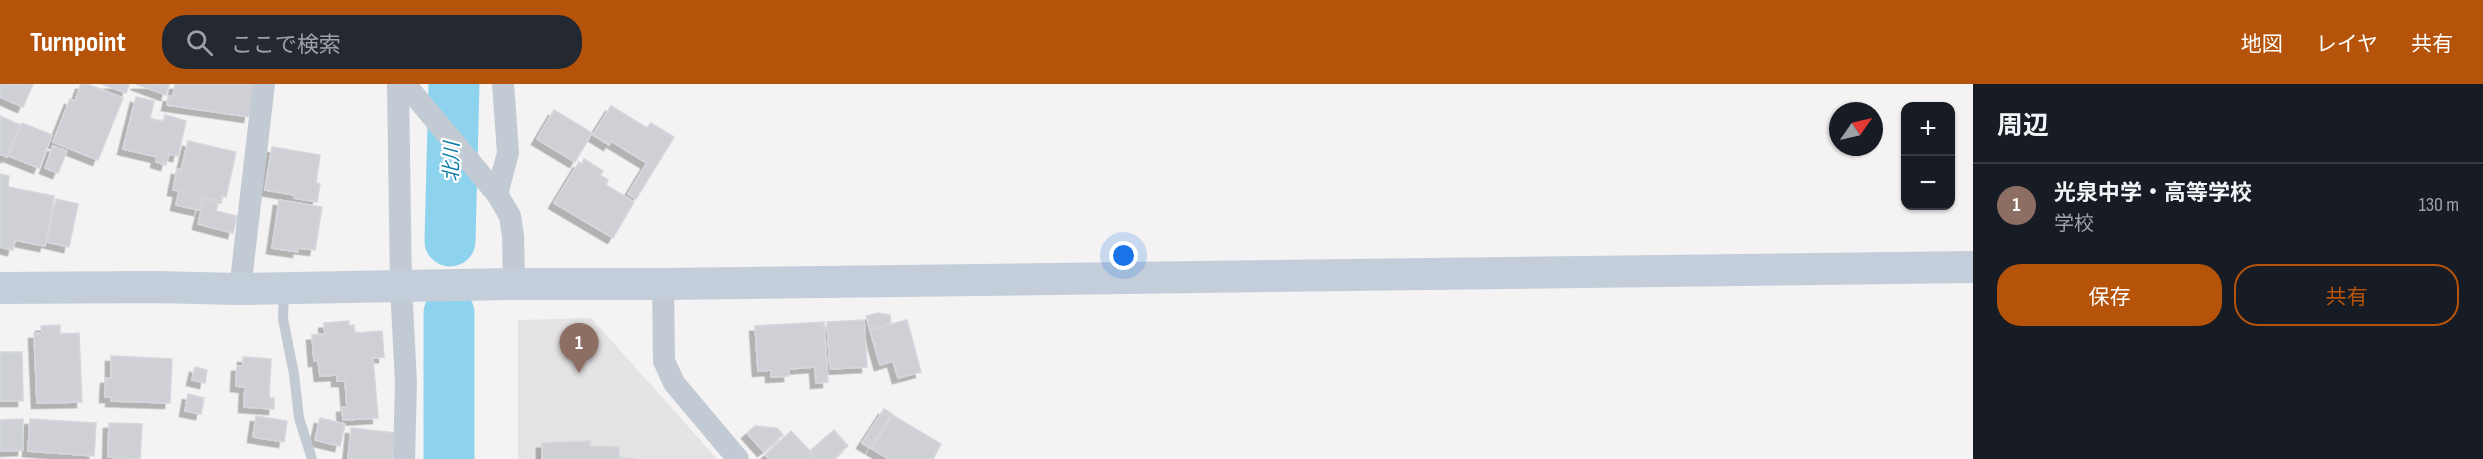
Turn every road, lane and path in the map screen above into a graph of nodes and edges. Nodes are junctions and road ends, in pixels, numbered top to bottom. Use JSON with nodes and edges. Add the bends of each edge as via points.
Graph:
{"nodes":[{"id":1,"x":264,"y":84,"type":"edge"},
{"id":2,"x":503,"y":84,"type":"edge"},
{"id":3,"x":405,"y":87,"type":"edge"},
{"id":4,"x":493,"y":189,"type":"junction"},
{"id":5,"x":1973,"y":267,"type":"edge"},
{"id":6,"x":514,"y":284,"type":"junction"},
{"id":7,"x":663,"y":284,"type":"junction"},
{"id":8,"x":410,"y":287,"type":"junction"},
{"id":9,"x":0,"y":288,"type":"edge"},
{"id":10,"x":285,"y":288,"type":"junction"},
{"id":11,"x":240,"y":289,"type":"junction"},
{"id":12,"x":312,"y":459,"type":"edge"},
{"id":13,"x":404,"y":459,"type":"edge"},
{"id":14,"x":738,"y":459,"type":"edge"}],
"edges":[{"from":1,"to":11,"type":"street"},
{"from":2,"to":4,"type":"street","via":[[508,153]]},
{"from":3,"to":4,"type":"street"},
{"from":3,"to":8,"type":"street"},
{"from":4,"to":6,"type":"street","via":[[510,216]]},
{"from":5,"to":7,"type":"street"},
{"from":6,"to":7,"type":"street"},
{"from":6,"to":8,"type":"street"},
{"from":7,"to":14,"type":"street","via":[[663,351],[667,369],[674,383]]},
{"from":8,"to":10,"type":"street"},
{"from":8,"to":13,"type":"street"},
{"from":9,"to":11,"type":"street"},
{"from":10,"to":11,"type":"street"},
{"from":10,"to":12,"type":"lane","via":[[283,319],[299,418]]}]}
